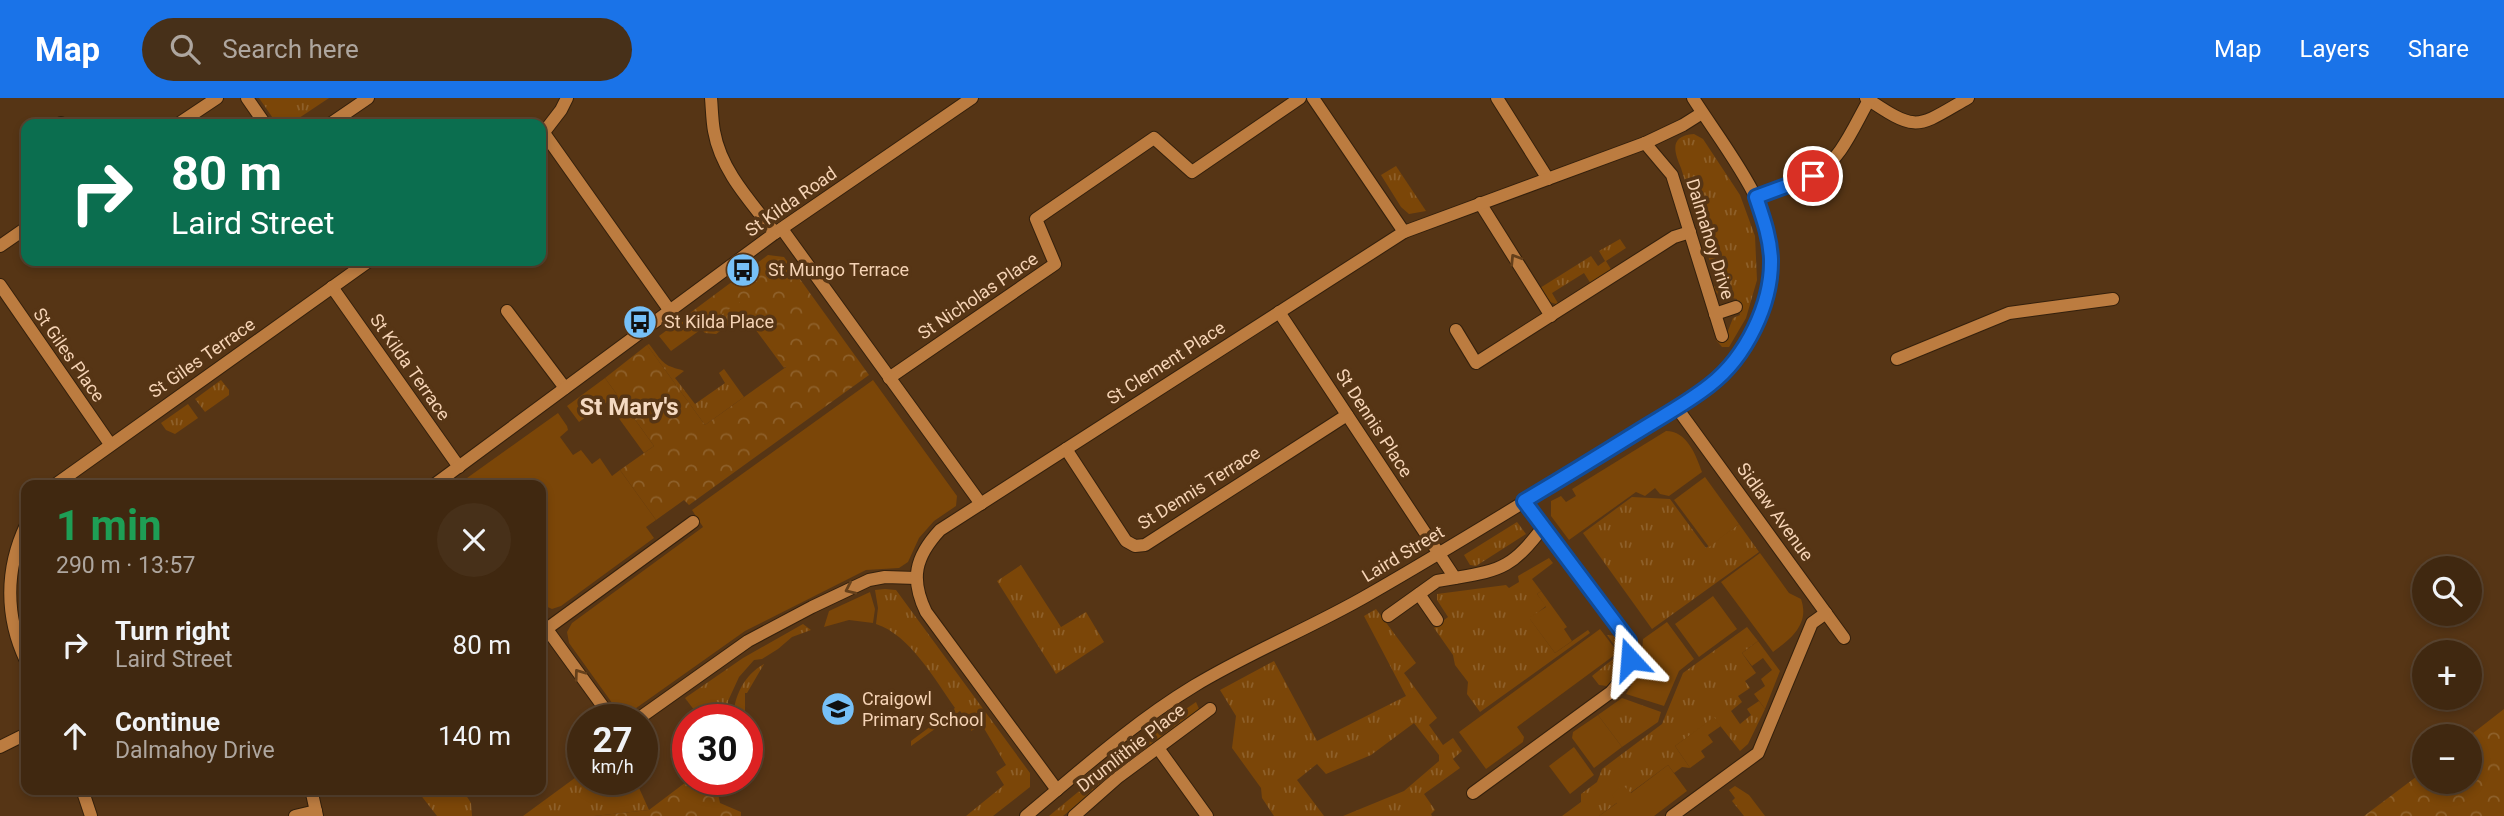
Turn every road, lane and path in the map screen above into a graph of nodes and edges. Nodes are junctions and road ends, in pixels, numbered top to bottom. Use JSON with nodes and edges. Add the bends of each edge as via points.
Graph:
{"nodes":[{"id":1,"x":217,"y":98,"type":"edge"},
{"id":2,"x":247,"y":98,"type":"edge"},
{"id":3,"x":368,"y":98,"type":"edge"},
{"id":4,"x":568,"y":98,"type":"edge"},
{"id":5,"x":711,"y":98,"type":"edge"},
{"id":6,"x":972,"y":98,"type":"edge"},
{"id":7,"x":1300,"y":98,"type":"edge"},
{"id":8,"x":1313,"y":98,"type":"edge"},
{"id":9,"x":1693,"y":98,"type":"edge"},
{"id":10,"x":1968,"y":98,"type":"edge"},
{"id":11,"x":1868,"y":99,"type":"edge"},
{"id":12,"x":1504,"y":102,"type":"edge"},
{"id":13,"x":1702,"y":113,"type":"junction"},
{"id":14,"x":186,"y":119,"type":"edge"},
{"id":15,"x":262,"y":119,"type":"edge"},
{"id":16,"x":337,"y":119,"type":"edge"},
{"id":17,"x":546,"y":129,"type":"edge"},
{"id":18,"x":546,"y":140,"type":"edge"},
{"id":19,"x":1645,"y":142,"type":"junction"},
{"id":20,"x":1548,"y":179,"type":"junction"},
{"id":21,"x":1756,"y":197,"type":"junction"},
{"id":22,"x":1480,"y":203,"type":"junction"},
{"id":23,"x":21,"y":231,"type":"edge"},
{"id":24,"x":778,"y":231,"type":"junction"},
{"id":25,"x":1404,"y":232,"type":"junction"},
{"id":26,"x":1690,"y":232,"type":"junction"},
{"id":27,"x":0,"y":246,"type":"edge"},
{"id":28,"x":359,"y":266,"type":"edge"},
{"id":29,"x":0,"y":285,"type":"edge"},
{"id":30,"x":332,"y":287,"type":"junction"},
{"id":31,"x":2113,"y":299,"type":"dead end"},
{"id":32,"x":1736,"y":307,"type":"dead end"},
{"id":33,"x":507,"y":311,"type":"dead end"},
{"id":34,"x":670,"y":311,"type":"junction"},
{"id":35,"x":1279,"y":312,"type":"junction"},
{"id":36,"x":1715,"y":314,"type":"junction"},
{"id":37,"x":1550,"y":316,"type":"junction"},
{"id":38,"x":1456,"y":330,"type":"dead end"},
{"id":39,"x":1722,"y":335,"type":"dead end"},
{"id":40,"x":1897,"y":359,"type":"dead end"},
{"id":41,"x":889,"y":378,"type":"junction"},
{"id":42,"x":565,"y":388,"type":"junction"},
{"id":43,"x":1677,"y":408,"type":"junction"},
{"id":44,"x":1347,"y":415,"type":"junction"},
{"id":45,"x":110,"y":444,"type":"junction"},
{"id":46,"x":1066,"y":449,"type":"junction"},
{"id":47,"x":459,"y":467,"type":"junction"},
{"id":48,"x":62,"y":480,"type":"edge"},
{"id":49,"x":443,"y":480,"type":"edge"},
{"id":50,"x":1524,"y":501,"type":"junction"},
{"id":51,"x":981,"y":504,"type":"junction"},
{"id":52,"x":693,"y":522,"type":"dead end"},
{"id":53,"x":1544,"y":526,"type":"junction"},
{"id":54,"x":21,"y":539,"type":"edge"},
{"id":55,"x":1439,"y":554,"type":"junction"},
{"id":56,"x":916,"y":578,"type":"junction"},
{"id":57,"x":1455,"y":578,"type":"junction"},
{"id":58,"x":1419,"y":594,"type":"junction"},
{"id":59,"x":1826,"y":613,"type":"junction"},
{"id":60,"x":1388,"y":615,"type":"dead end"},
{"id":61,"x":1437,"y":620,"type":"dead end"},
{"id":62,"x":546,"y":625,"type":"edge"},
{"id":63,"x":546,"y":631,"type":"edge"},
{"id":64,"x":1844,"y":638,"type":"dead end"},
{"id":65,"x":21,"y":650,"type":"edge"},
{"id":66,"x":601,"y":704,"type":"edge"},
{"id":67,"x":658,"y":705,"type":"edge"},
{"id":68,"x":1210,"y":709,"type":"dead end"},
{"id":69,"x":21,"y":736,"type":"edge"},
{"id":70,"x":0,"y":747,"type":"edge"},
{"id":71,"x":1158,"y":748,"type":"junction"},
{"id":72,"x":1057,"y":790,"type":"junction"},
{"id":73,"x":1473,"y":793,"type":"dead end"},
{"id":74,"x":84,"y":795,"type":"edge"},
{"id":75,"x":312,"y":795,"type":"edge"},
{"id":76,"x":316,"y":814,"type":"edge"},
{"id":77,"x":91,"y":816,"type":"edge"},
{"id":78,"x":295,"y":816,"type":"edge"},
{"id":79,"x":1026,"y":816,"type":"edge"},
{"id":80,"x":1074,"y":816,"type":"edge"},
{"id":81,"x":1207,"y":816,"type":"edge"},
{"id":82,"x":1672,"y":816,"type":"edge"}],
"edges":[{"from":1,"to":14,"type":"street"},
{"from":2,"to":15,"type":"street"},
{"from":3,"to":16,"type":"street"},
{"from":4,"to":17,"type":"street"},
{"from":5,"to":24,"type":"street","via":[[714,132],[725,164],[741,191]]},
{"from":6,"to":24,"type":"street","name":"St Kilda Road"},
{"from":7,"to":41,"type":"street","name":"St Nicholas Place","via":[[1192,172],[1154,138],[1036,219],[1055,264]]},
{"from":8,"to":25,"type":"street"},
{"from":9,"to":13,"type":"street"},
{"from":10,"to":11,"type":"street","via":[[1928,122],[1915,124]]},
{"from":11,"to":21,"type":"street","via":[[1828,166]]},
{"from":12,"to":20,"type":"street"},
{"from":13,"to":19,"type":"street","name":"St Clement Place"},
{"from":13,"to":21,"type":"street"},
{"from":18,"to":34,"type":"street"},
{"from":19,"to":20,"type":"street","name":"St Clement Place"},
{"from":19,"to":26,"type":"street","name":"Dalmahoy Drive","via":[[1672,175]]},
{"from":20,"to":22,"type":"street","name":"St Clement Place"},
{"from":21,"to":43,"type":"street","name":"Laird Street","via":[[1770,250],[1767,293],[1752,333],[1731,365]]},
{"from":22,"to":25,"type":"street","name":"St Clement Place"},
{"from":37,"to":22,"type":"street","one_way":true},
{"from":23,"to":27,"type":"street"},
{"from":24,"to":34,"type":"street","name":"St Kilda Road"},
{"from":24,"to":41,"type":"street"},
{"from":25,"to":35,"type":"street","name":"St Clement Place"},
{"from":26,"to":36,"type":"street","name":"Dalmahoy Drive"},
{"from":26,"to":37,"type":"street","via":[[1674,237]]},
{"from":28,"to":30,"type":"street","name":"St Giles Terrace"},
{"from":29,"to":45,"type":"street","name":"St Giles Place"},
{"from":30,"to":45,"type":"street","name":"St Giles Terrace"},
{"from":30,"to":47,"type":"street","name":"St Kilda Terrace"},
{"from":31,"to":40,"type":"street","via":[[2009,313]]},
{"from":32,"to":36,"type":"street","name":"Dalmahoy Drive"},
{"from":33,"to":42,"type":"street"},
{"from":34,"to":42,"type":"street","name":"St Kilda Road"},
{"from":35,"to":44,"type":"street","name":"St Dennis Place"},
{"from":35,"to":46,"type":"street","name":"St Clement Place"},
{"from":36,"to":39,"type":"street","name":"Dalmahoy Drive"},
{"from":37,"to":38,"type":"street","via":[[1476,363]]},
{"from":41,"to":51,"type":"street"},
{"from":42,"to":47,"type":"street","name":"St Kilda Road"},
{"from":43,"to":50,"type":"street","name":"Laird Street"},
{"from":43,"to":59,"type":"street","name":"Sidlaw Avenue"},
{"from":44,"to":46,"type":"street","name":"St Dennis Terrace","via":[[1145,545],[1126,541]]},
{"from":44,"to":55,"type":"street","name":"St Dennis Place"},
{"from":45,"to":48,"type":"street","name":"St Giles Terrace"},
{"from":46,"to":51,"type":"street","name":"St Clement Place"},
{"from":47,"to":49,"type":"street","name":"St Kilda Road"},
{"from":50,"to":53,"type":"street"},
{"from":50,"to":55,"type":"street","name":"Laird Street"},
{"from":51,"to":56,"type":"street","name":"St Clement Place","via":[[928,543]]},
{"from":52,"to":62,"type":"street"},
{"from":53,"to":57,"type":"street","via":[[1522,555],[1492,572]]},
{"from":53,"to":73,"type":"street","via":[[1629,641],[1630,659],[1624,677],[1611,692]]},
{"from":54,"to":65,"type":"street","via":[[10,584],[11,613]]},
{"from":55,"to":57,"type":"street","name":"St Dennis Place"},
{"from":55,"to":72,"type":"street","name":"Laird Street","via":[[1194,686],[1146,717]]},
{"from":56,"to":67,"type":"street","one_way":true,"via":[[869,580],[812,607],[748,641]]},
{"from":56,"to":72,"type":"street","via":[[926,612]]},
{"from":57,"to":58,"type":"street","via":[[1437,581]]},
{"from":58,"to":60,"type":"street"},
{"from":58,"to":61,"type":"street"},
{"from":59,"to":64,"type":"street","name":"Sidlaw Avenue"},
{"from":59,"to":82,"type":"street","via":[[1812,623],[1758,753]]},
{"from":66,"to":63,"type":"street","one_way":true},
{"from":68,"to":71,"type":"street","name":"Drumlithie Place"},
{"from":69,"to":70,"type":"street"},
{"from":71,"to":80,"type":"street","name":"Drumlithie Place"},
{"from":71,"to":81,"type":"street"},
{"from":72,"to":79,"type":"street","name":"Laird Street"},
{"from":74,"to":77,"type":"street"},
{"from":75,"to":76,"type":"street"},
{"from":76,"to":78,"type":"street"}]}
